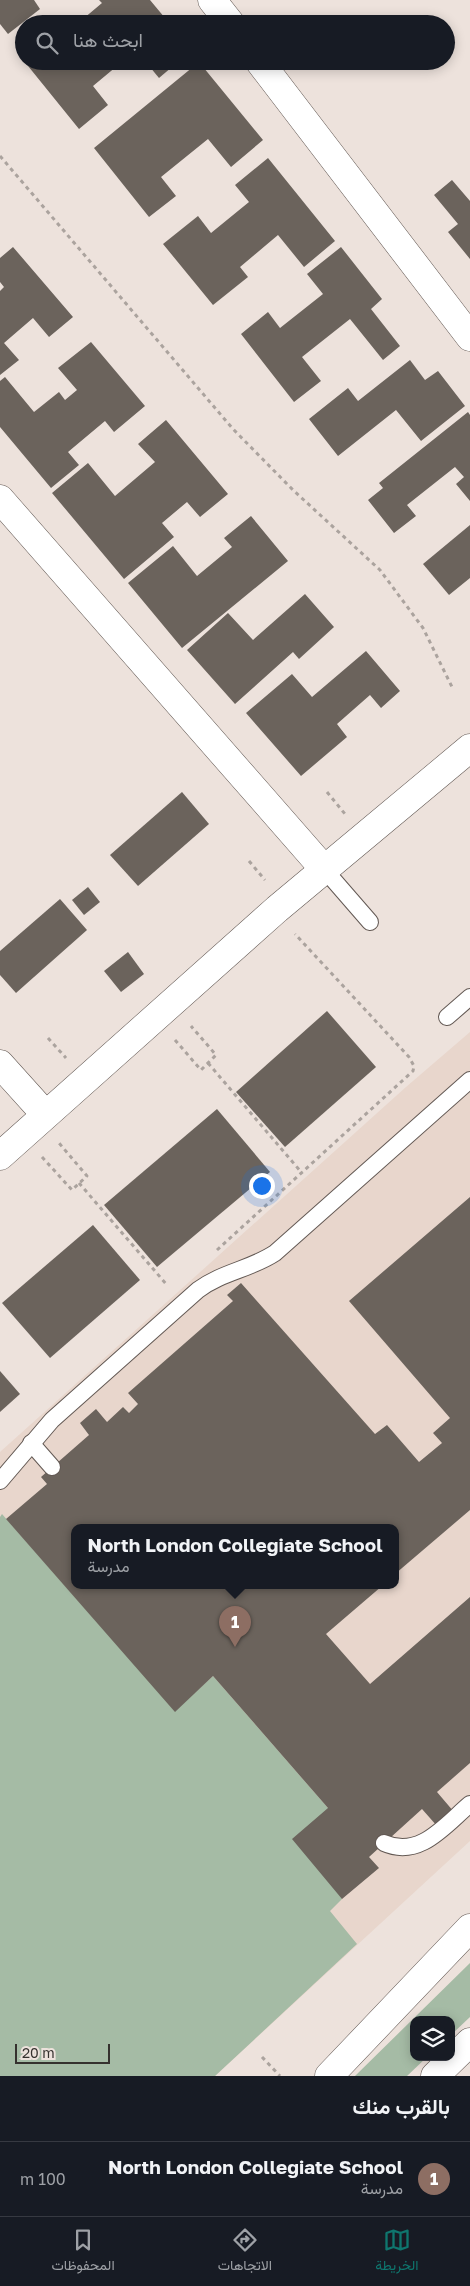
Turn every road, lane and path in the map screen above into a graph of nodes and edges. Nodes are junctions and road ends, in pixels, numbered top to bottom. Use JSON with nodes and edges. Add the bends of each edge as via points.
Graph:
{"nodes":[{"id":1,"x":212,"y":0,"type":"edge"},
{"id":2,"x":224,"y":15,"type":"edge"},
{"id":3,"x":266,"y":70,"type":"edge"},
{"id":4,"x":0,"y":156,"type":"edge"},
{"id":5,"x":470,"y":337,"type":"edge"},
{"id":6,"x":0,"y":499,"type":"edge"},
{"id":7,"x":453,"y":689,"type":"dead end"},
{"id":8,"x":470,"y":748,"type":"edge"},
{"id":9,"x":324,"y":869,"type":"junction"},
{"id":10,"x":277,"y":909,"type":"junction"},
{"id":11,"x":370,"y":922,"type":"dead end"},
{"id":12,"x":470,"y":998,"type":"edge"},
{"id":13,"x":163,"y":1010,"type":"junction"},
{"id":14,"x":446,"y":1017,"type":"dead end"},
{"id":15,"x":208,"y":1063,"type":"junction"},
{"id":16,"x":0,"y":1064,"type":"edge"},
{"id":17,"x":470,"y":1080,"type":"edge"},
{"id":18,"x":35,"y":1123,"type":"junction"},
{"id":19,"x":0,"y":1156,"type":"edge"},
{"id":20,"x":302,"y":1173,"type":"junction"},
{"id":21,"x":79,"y":1183,"type":"junction"},
{"id":22,"x":215,"y":1252,"type":"dead end"},
{"id":23,"x":172,"y":1291,"type":"dead end"},
{"id":24,"x":31,"y":1443,"type":"junction"},
{"id":25,"x":52,"y":1467,"type":"dead end"},
{"id":26,"x":0,"y":1481,"type":"edge"},
{"id":27,"x":470,"y":1804,"type":"edge"},
{"id":28,"x":384,"y":1843,"type":"dead end"},
{"id":29,"x":470,"y":1928,"type":"edge"},
{"id":30,"x":470,"y":2042,"type":"edge"},
{"id":31,"x":262,"y":2057,"type":"dead end"},
{"id":32,"x":280,"y":2076,"type":"edge"},
{"id":33,"x":329,"y":2076,"type":"edge"},
{"id":34,"x":434,"y":2076,"type":"edge"}],
"edges":[{"from":1,"to":2,"type":"street"},
{"from":3,"to":5,"type":"street"},
{"from":4,"to":7,"type":"path","via":[[233,429],[380,570],[423,628]]},
{"from":6,"to":9,"type":"street"},
{"from":8,"to":9,"type":"street"},
{"from":9,"to":10,"type":"street"},
{"from":9,"to":11,"type":"lane"},
{"from":10,"to":13,"type":"street"},
{"from":10,"to":20,"type":"path","via":[[302,944],[414,1066],[409,1075]]},
{"from":12,"to":14,"type":"lane"},
{"from":13,"to":15,"type":"path","via":[[216,1055]]},
{"from":13,"to":15,"type":"path","via":[[201,1070]]},
{"from":13,"to":18,"type":"street"},
{"from":15,"to":20,"type":"path"},
{"from":16,"to":18,"type":"street"},
{"from":17,"to":24,"type":"lane","via":[[275,1252],[249,1267],[221,1275],[198,1290],[52,1420]]},
{"from":18,"to":19,"type":"street"},
{"from":18,"to":21,"type":"path","via":[[87,1176]]},
{"from":18,"to":21,"type":"path","via":[[72,1190]]},
{"from":20,"to":22,"type":"path"},
{"from":21,"to":23,"type":"path"},
{"from":24,"to":25,"type":"lane"},
{"from":24,"to":26,"type":"lane"},
{"from":27,"to":28,"type":"lane","via":[[424,1843],[402,1849]]},
{"from":29,"to":33,"type":"street"},
{"from":30,"to":34,"type":"street"},
{"from":31,"to":32,"type":"path"}]}
